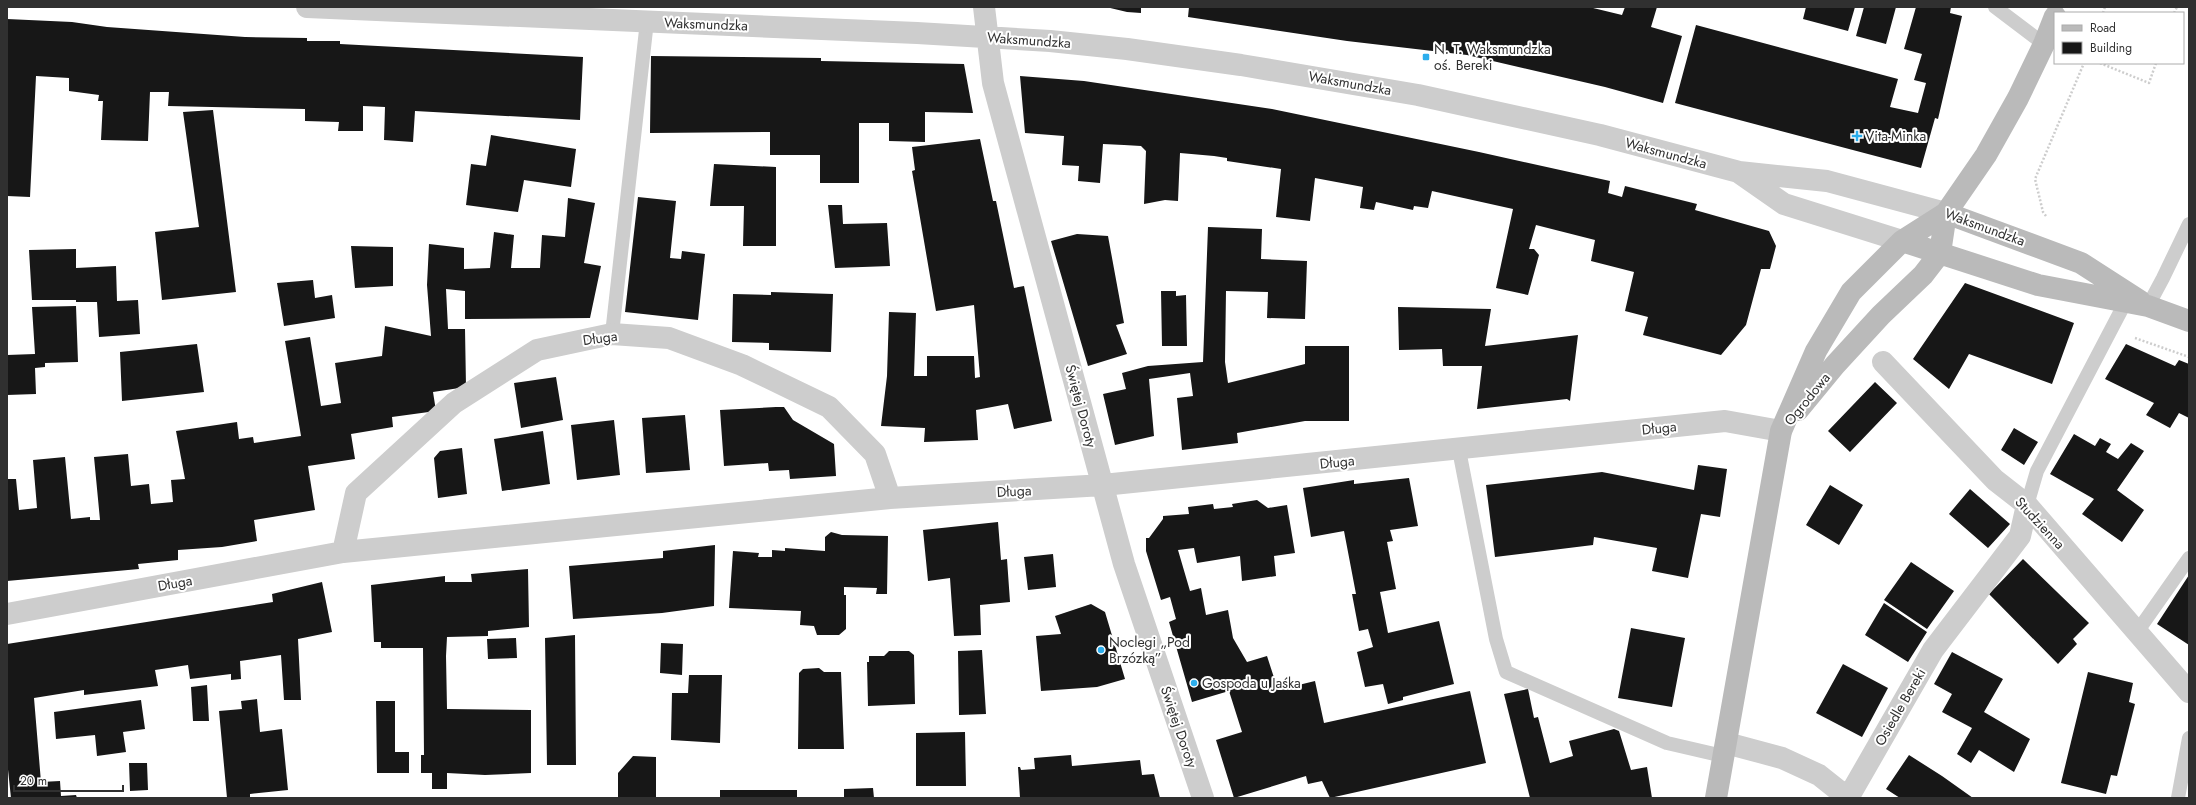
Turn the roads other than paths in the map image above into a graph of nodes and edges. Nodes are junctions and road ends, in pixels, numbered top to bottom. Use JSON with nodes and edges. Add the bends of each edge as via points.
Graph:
{"nodes":[{"id":1,"x":307,"y":7,"type":"edge"},
{"id":2,"x":984,"y":7,"type":"edge"},
{"id":3,"x":1995,"y":7,"type":"edge"},
{"id":4,"x":2054,"y":19,"type":"edge"},
{"id":5,"x":647,"y":21,"type":"junction"},
{"id":6,"x":988,"y":37,"type":"junction"},
{"id":7,"x":2044,"y":44,"type":"junction"},
{"id":8,"x":1738,"y":172,"type":"junction"},
{"id":9,"x":1946,"y":213,"type":"junction"},
{"id":10,"x":2189,"y":224,"type":"edge"},
{"id":11,"x":1902,"y":241,"type":"junction"},
{"id":12,"x":1940,"y":253,"type":"junction"},
{"id":13,"x":2125,"y":303,"type":"junction"},
{"id":14,"x":2148,"y":306,"type":"junction"},
{"id":15,"x":2189,"y":321,"type":"edge"},
{"id":16,"x":612,"y":334,"type":"junction"},
{"id":17,"x":1883,"y":362,"type":"dead end"},
{"id":18,"x":1781,"y":431,"type":"junction"},
{"id":19,"x":1459,"y":450,"type":"junction"},
{"id":20,"x":1103,"y":485,"type":"junction"},
{"id":21,"x":890,"y":498,"type":"junction"},
{"id":22,"x":2027,"y":505,"type":"junction"},
{"id":23,"x":343,"y":552,"type":"junction"},
{"id":24,"x":2189,"y":558,"type":"edge"},
{"id":25,"x":7,"y":614,"type":"edge"},
{"id":26,"x":2137,"y":632,"type":"junction"},
{"id":27,"x":2189,"y":692,"type":"edge"},
{"id":28,"x":2189,"y":738,"type":"edge"},
{"id":29,"x":1725,"y":750,"type":"junction"},
{"id":30,"x":1203,"y":798,"type":"edge"},
{"id":31,"x":1716,"y":798,"type":"edge"},
{"id":32,"x":1848,"y":798,"type":"edge"},
{"id":33,"x":2178,"y":798,"type":"edge"}],
"edges":[{"from":1,"to":5,"type":"street","name":"Waksmundzka"},
{"from":2,"to":6,"type":"street","name":"Świętej Doroty"},
{"from":3,"to":7,"type":"lane"},
{"from":4,"to":7,"type":"street"},
{"from":5,"to":6,"type":"street","name":"Waksmundzka"},
{"from":5,"to":16,"type":"lane"},
{"from":6,"to":8,"type":"street","name":"Waksmundzka","via":[[1127,48],[1418,95],[1600,135]]},
{"from":6,"to":20,"type":"street","name":"Świętej Doroty","via":[[993,83]]},
{"from":7,"to":9,"type":"street","via":[[1986,155]]},
{"from":8,"to":9,"type":"street","name":"Waksmundzka","via":[[1827,181]]},
{"from":8,"to":11,"type":"street","name":"Waksmundzka","via":[[1784,204]]},
{"from":9,"to":11,"type":"street","name":"Ogrodowa"},
{"from":9,"to":12,"type":"street"},
{"from":9,"to":14,"type":"street","name":"Waksmundzka","via":[[2081,263]]},
{"from":10,"to":14,"type":"lane"},
{"from":11,"to":12,"type":"street","name":"Waksmundzka"},
{"from":11,"to":18,"type":"street","name":"Ogrodowa","via":[[1851,292],[1816,351]]},
{"from":12,"to":13,"type":"street","name":"Waksmundzka","via":[[2038,285]]},
{"from":12,"to":18,"type":"street","name":"Ogrodowa","via":[[1923,275],[1881,315],[1835,365]]},
{"from":13,"to":14,"type":"street","name":"Waksmundzka"},
{"from":13,"to":22,"type":"lane","via":[[2037,471]]},
{"from":14,"to":15,"type":"street","name":"Waksmundzka"},
{"from":16,"to":21,"type":"street","name":"Długa","via":[[669,338],[742,365],[829,407],[875,454]]},
{"from":16,"to":23,"type":"street","name":"Długa","via":[[537,350],[454,403],[356,493]]},
{"from":17,"to":22,"type":"street","name":"Studzienna","via":[[1995,480]]},
{"from":18,"to":19,"type":"street","name":"Długa","via":[[1725,421]]},
{"from":18,"to":29,"type":"street"},
{"from":19,"to":20,"type":"street","name":"Długa"},
{"from":19,"to":29,"type":"lane","via":[[1496,639],[1506,672],[1667,743]]},
{"from":20,"to":21,"type":"street","name":"Długa"},
{"from":20,"to":30,"type":"street","name":"Świętej Doroty","via":[[1124,564]]},
{"from":21,"to":23,"type":"street","name":"Długa"},
{"from":22,"to":26,"type":"street","name":"Studzienna"},
{"from":22,"to":32,"type":"street","name":"Osiedle Bereki","via":[[2020,536],[1933,650]]},
{"from":23,"to":25,"type":"street","name":"Długa"},
{"from":24,"to":26,"type":"lane"},
{"from":26,"to":27,"type":"street","name":"Studzienna"},
{"from":28,"to":33,"type":"lane"},
{"from":29,"to":31,"type":"street"},
{"from":29,"to":32,"type":"street","name":"Osiedle Bereki","via":[[1782,758],[1819,775]]}]}
